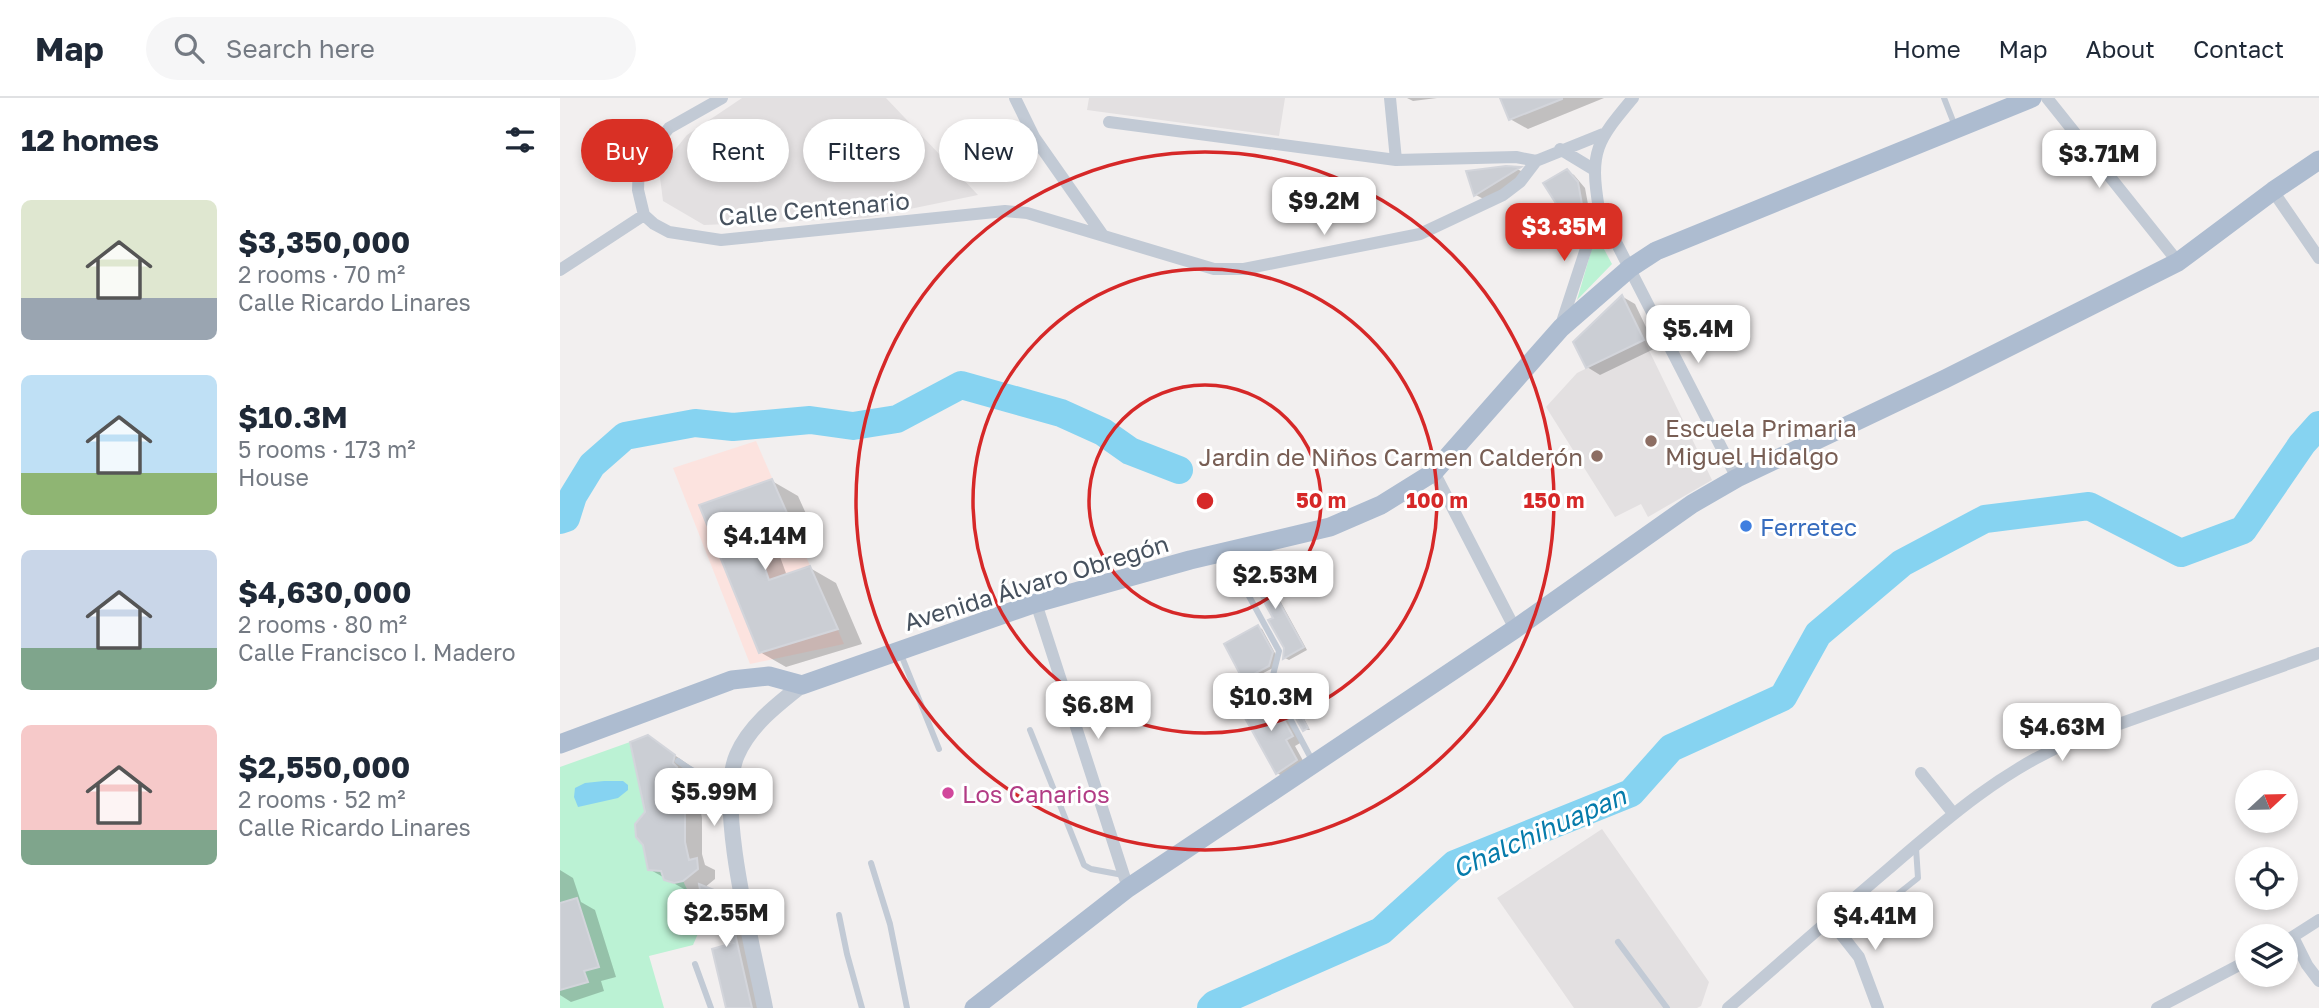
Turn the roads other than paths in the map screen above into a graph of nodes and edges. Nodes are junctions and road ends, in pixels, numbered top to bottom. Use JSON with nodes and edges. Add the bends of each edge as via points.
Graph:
{"nodes":[{"id":1,"x":722,"y":98,"type":"edge"},
{"id":2,"x":1015,"y":98,"type":"edge"},
{"id":3,"x":1390,"y":98,"type":"edge"},
{"id":4,"x":1633,"y":98,"type":"edge"},
{"id":5,"x":1944,"y":98,"type":"edge"},
{"id":6,"x":2032,"y":98,"type":"edge"},
{"id":7,"x":2047,"y":98,"type":"edge"},
{"id":8,"x":1109,"y":122,"type":"dead end"},
{"id":9,"x":1956,"y":129,"type":"junction"},
{"id":10,"x":1603,"y":134,"type":"junction"},
{"id":11,"x":1560,"y":149,"type":"junction"},
{"id":12,"x":1396,"y":160,"type":"junction"},
{"id":13,"x":1536,"y":160,"type":"junction"},
{"id":14,"x":2319,"y":160,"type":"edge"},
{"id":15,"x":1593,"y":169,"type":"junction"},
{"id":16,"x":2273,"y":191,"type":"junction"},
{"id":17,"x":1599,"y":209,"type":"junction"},
{"id":18,"x":645,"y":215,"type":"junction"},
{"id":19,"x":1102,"y":234,"type":"junction"},
{"id":20,"x":2319,"y":258,"type":"edge"},
{"id":21,"x":2178,"y":262,"type":"junction"},
{"id":22,"x":1630,"y":268,"type":"junction"},
{"id":23,"x":560,"y":270,"type":"edge"},
{"id":24,"x":1561,"y":328,"type":"junction"},
{"id":25,"x":1434,"y":472,"type":"junction"},
{"id":26,"x":1737,"y":478,"type":"junction"},
{"id":27,"x":1225,"y":552,"type":"junction"},
{"id":28,"x":1036,"y":603,"type":"junction"},
{"id":29,"x":1515,"y":629,"type":"junction"},
{"id":30,"x":900,"y":651,"type":"junction"},
{"id":31,"x":2319,"y":653,"type":"edge"},
{"id":32,"x":802,"y":685,"type":"junction"},
{"id":33,"x":1030,"y":730,"type":"dead end"},
{"id":34,"x":560,"y":744,"type":"edge"},
{"id":35,"x":939,"y":749,"type":"dead end"},
{"id":36,"x":678,"y":761,"type":"dead end"},
{"id":37,"x":1313,"y":762,"type":"junction"},
{"id":38,"x":1921,"y":773,"type":"dead end"},
{"id":39,"x":730,"y":778,"type":"junction"},
{"id":40,"x":1953,"y":813,"type":"junction"},
{"id":41,"x":1916,"y":845,"type":"junction"},
{"id":42,"x":871,"y":863,"type":"dead end"},
{"id":43,"x":1126,"y":882,"type":"junction"},
{"id":44,"x":839,"y":915,"type":"dead end"},
{"id":45,"x":1833,"y":916,"type":"junction"},
{"id":46,"x":2319,"y":920,"type":"edge"},
{"id":47,"x":2298,"y":933,"type":"edge"},
{"id":48,"x":1618,"y":942,"type":"dead end"},
{"id":49,"x":2298,"y":952,"type":"edge"},
{"id":50,"x":695,"y":964,"type":"dead end"},
{"id":51,"x":2235,"y":967,"type":"edge"},
{"id":52,"x":2319,"y":981,"type":"edge"},
{"id":53,"x":711,"y":1008,"type":"edge"},
{"id":54,"x":765,"y":1008,"type":"edge"},
{"id":55,"x":862,"y":1008,"type":"edge"},
{"id":56,"x":907,"y":1008,"type":"edge"},
{"id":57,"x":974,"y":1008,"type":"edge"},
{"id":58,"x":1667,"y":1008,"type":"edge"},
{"id":59,"x":1728,"y":1008,"type":"edge"},
{"id":60,"x":1878,"y":1008,"type":"edge"},
{"id":61,"x":2157,"y":1008,"type":"edge"}],
"edges":[{"from":1,"to":18,"type":"street","via":[[669,128],[639,164],[638,190]]},
{"from":2,"to":19,"type":"street","via":[[1034,137]]},
{"from":3,"to":12,"type":"street"},
{"from":4,"to":10,"type":"street"},
{"from":5,"to":9,"type":"lane"},
{"from":6,"to":9,"type":"main road","name":"Avenida Álvaro Obregón"},
{"from":7,"to":21,"type":"street"},
{"from":8,"to":12,"type":"street"},
{"from":9,"to":22,"type":"main road","name":"Avenida Álvaro Obregón","via":[[1656,251]]},
{"from":10,"to":11,"type":"street"},
{"from":10,"to":15,"type":"street"},
{"from":11,"to":13,"type":"street"},
{"from":11,"to":15,"type":"street"},
{"from":12,"to":13,"type":"street"},
{"from":13,"to":19,"type":"street","name":"Calle Centenario","via":[[1503,195],[1420,234],[1244,269],[1214,269]]},
{"from":14,"to":16,"type":"main road"},
{"from":15,"to":17,"type":"street"},
{"from":16,"to":20,"type":"street"},
{"from":16,"to":21,"type":"main road"},
{"from":17,"to":22,"type":"street"},
{"from":17,"to":24,"type":"street"},
{"from":18,"to":19,"type":"street","name":"Calle Centenario","via":[[669,232],[721,240],[1005,211]]},
{"from":18,"to":23,"type":"street"},
{"from":21,"to":26,"type":"main road"},
{"from":22,"to":24,"type":"main road","name":"Avenida Álvaro Obregón"},
{"from":22,"to":26,"type":"street"},
{"from":24,"to":25,"type":"main road","name":"Avenida Álvaro Obregón"},
{"from":25,"to":27,"type":"main road","name":"Avenida Álvaro Obregón","via":[[1381,505],[1330,527]]},
{"from":25,"to":29,"type":"street"},
{"from":26,"to":29,"type":"main road","via":[[1692,504]]},
{"from":27,"to":28,"type":"main road","name":"Avenida Álvaro Obregón"},
{"from":27,"to":37,"type":"lane","via":[[1279,651],[1270,683]]},
{"from":28,"to":30,"type":"main road","name":"Avenida Álvaro Obregón"},
{"from":28,"to":43,"type":"street"},
{"from":29,"to":37,"type":"main road"},
{"from":30,"to":32,"type":"main road","name":"Avenida Álvaro Obregón"},
{"from":30,"to":35,"type":"lane"},
{"from":31,"to":40,"type":"street","via":[[2043,753]]},
{"from":32,"to":34,"type":"main road","via":[[769,676],[732,680]]},
{"from":32,"to":39,"type":"street","via":[[752,732],[737,754]]},
{"from":33,"to":43,"type":"lane","via":[[1084,865]]},
{"from":36,"to":39,"type":"lane","via":[[697,775]]},
{"from":37,"to":43,"type":"main road"},
{"from":38,"to":40,"type":"street"},
{"from":39,"to":54,"type":"street","via":[[734,845]]},
{"from":40,"to":41,"type":"street"},
{"from":41,"to":45,"type":"street"},
{"from":41,"to":45,"type":"lane","via":[[1918,878],[1874,913]]},
{"from":42,"to":56,"type":"lane","via":[[890,924]]},
{"from":43,"to":57,"type":"main road"},
{"from":44,"to":55,"type":"lane"},
{"from":45,"to":59,"type":"street"},
{"from":45,"to":60,"type":"street","via":[[1860,957]]},
{"from":46,"to":47,"type":"street"},
{"from":48,"to":58,"type":"lane"},
{"from":49,"to":52,"type":"street"},
{"from":50,"to":53,"type":"lane"},
{"from":51,"to":61,"type":"street"}]}
